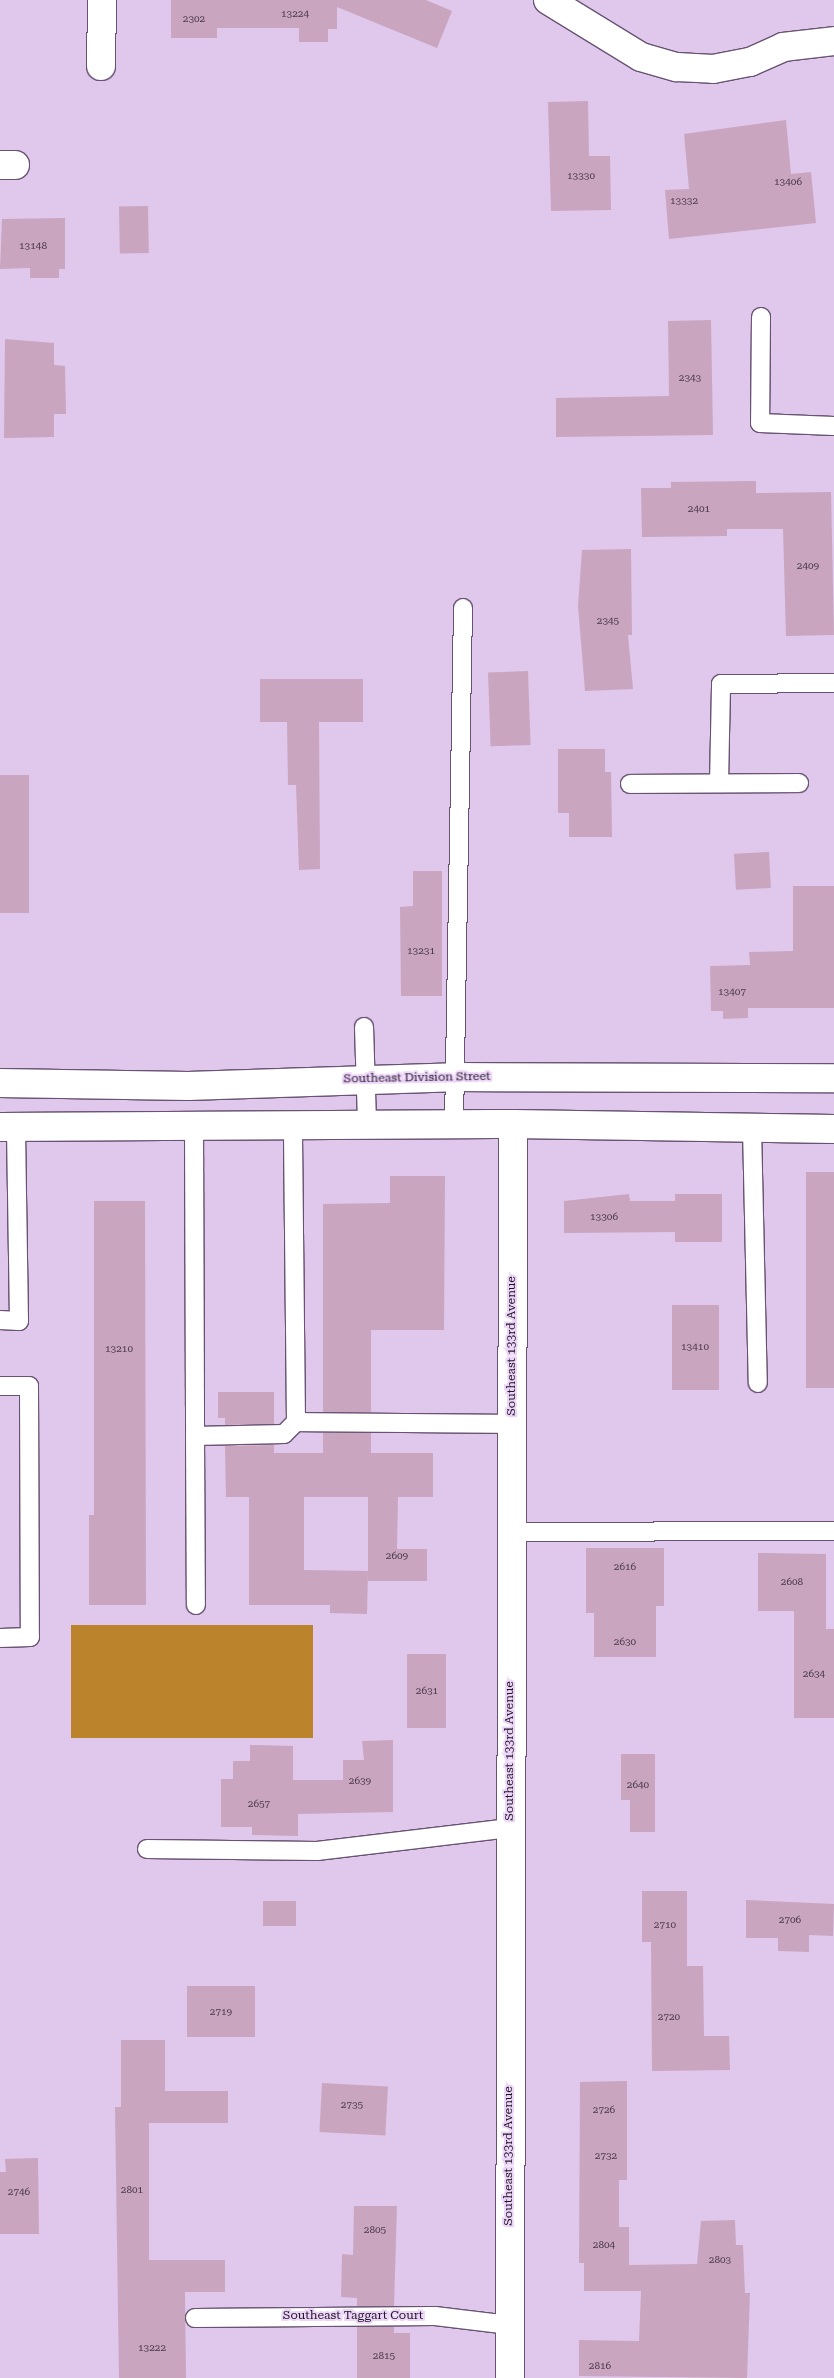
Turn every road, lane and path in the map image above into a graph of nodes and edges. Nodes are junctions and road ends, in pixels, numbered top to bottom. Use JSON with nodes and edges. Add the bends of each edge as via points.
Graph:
{"nodes":[{"id":1,"x":102,"y":0,"type":"edge"},
{"id":2,"x":548,"y":0,"type":"edge"},
{"id":3,"x":834,"y":41,"type":"edge"},
{"id":4,"x":101,"y":66,"type":"dead end"},
{"id":5,"x":761,"y":317,"type":"dead end"},
{"id":6,"x":834,"y":426,"type":"edge"},
{"id":7,"x":463,"y":608,"type":"dead end"},
{"id":8,"x":834,"y":682,"type":"edge"},
{"id":9,"x":719,"y":783,"type":"junction"},
{"id":10,"x":800,"y":783,"type":"dead end"},
{"id":11,"x":630,"y":784,"type":"dead end"},
{"id":12,"x":364,"y":1028,"type":"dead end"},
{"id":13,"x":454,"y":1077,"type":"junction"},
{"id":14,"x":834,"y":1078,"type":"edge"},
{"id":15,"x":366,"y":1079,"type":"junction"},
{"id":16,"x":0,"y":1083,"type":"edge"},
{"id":17,"x":454,"y":1124,"type":"junction"},
{"id":18,"x":513,"y":1124,"type":"junction"},
{"id":19,"x":293,"y":1125,"type":"junction"},
{"id":20,"x":366,"y":1125,"type":"junction"},
{"id":21,"x":8,"y":1127,"type":"edge"},
{"id":22,"x":194,"y":1128,"type":"junction"},
{"id":23,"x":752,"y":1128,"type":"junction"},
{"id":24,"x":834,"y":1129,"type":"edge"},
{"id":25,"x":0,"y":1320,"type":"edge"},
{"id":26,"x":758,"y":1383,"type":"dead end"},
{"id":27,"x":0,"y":1386,"type":"edge"},
{"id":28,"x":296,"y":1422,"type":"junction"},
{"id":29,"x":512,"y":1424,"type":"junction"},
{"id":30,"x":195,"y":1436,"type":"junction"},
{"id":31,"x":834,"y":1531,"type":"edge"},
{"id":32,"x":511,"y":1532,"type":"junction"},
{"id":33,"x":196,"y":1605,"type":"dead end"},
{"id":34,"x":0,"y":1638,"type":"edge"},
{"id":35,"x":510,"y":1828,"type":"junction"},
{"id":36,"x":147,"y":1849,"type":"dead end"},
{"id":37,"x":195,"y":2318,"type":"dead end"},
{"id":38,"x":509,"y":2326,"type":"junction"},
{"id":39,"x":510,"y":2378,"type":"edge"}],
"edges":[{"from":1,"to":4,"type":"main road"},
{"from":2,"to":3,"type":"main road","via":[[641,57],[677,67],[713,69],[750,62],[783,47]]},
{"from":5,"to":6,"type":"lane","via":[[760,423]]},
{"from":7,"to":13,"type":"lane"},
{"from":8,"to":9,"type":"lane","via":[[722,684]]},
{"from":9,"to":10,"type":"lane"},
{"from":9,"to":11,"type":"lane"},
{"from":12,"to":15,"type":"lane"},
{"from":13,"to":14,"type":"main road","name":"Southeast Division Street"},
{"from":13,"to":15,"type":"main road","name":"Southeast Division Street"},
{"from":13,"to":17,"type":"lane"},
{"from":15,"to":16,"type":"main road","name":"Southeast Division Street","via":[[188,1086]]},
{"from":15,"to":20,"type":"lane"},
{"from":17,"to":18,"type":"main road"},
{"from":17,"to":20,"type":"main road"},
{"from":18,"to":23,"type":"main road"},
{"from":18,"to":29,"type":"main road","name":"Southeast 133rd Avenue"},
{"from":19,"to":20,"type":"main road"},
{"from":19,"to":22,"type":"main road"},
{"from":19,"to":28,"type":"lane"},
{"from":21,"to":22,"type":"main road"},
{"from":21,"to":25,"type":"lane","via":[[19,1321]]},
{"from":22,"to":30,"type":"lane"},
{"from":23,"to":24,"type":"main road"},
{"from":23,"to":26,"type":"lane"},
{"from":27,"to":34,"type":"lane","via":[[29,1386],[30,1637]]},
{"from":28,"to":29,"type":"lane"},
{"from":28,"to":30,"type":"lane","via":[[284,1434]]},
{"from":29,"to":32,"type":"main road","name":"Southeast 133rd Avenue"},
{"from":30,"to":33,"type":"lane"},
{"from":31,"to":32,"type":"lane"},
{"from":32,"to":35,"type":"main road","name":"Southeast 133rd Avenue"},
{"from":35,"to":36,"type":"lane","via":[[317,1851]]},
{"from":35,"to":38,"type":"main road","name":"Southeast 133rd Avenue"},
{"from":37,"to":38,"type":"lane","name":"Southeast Taggart Court","via":[[435,2316]]},
{"from":38,"to":39,"type":"main road","name":"Southeast 133rd Avenue"}]}
